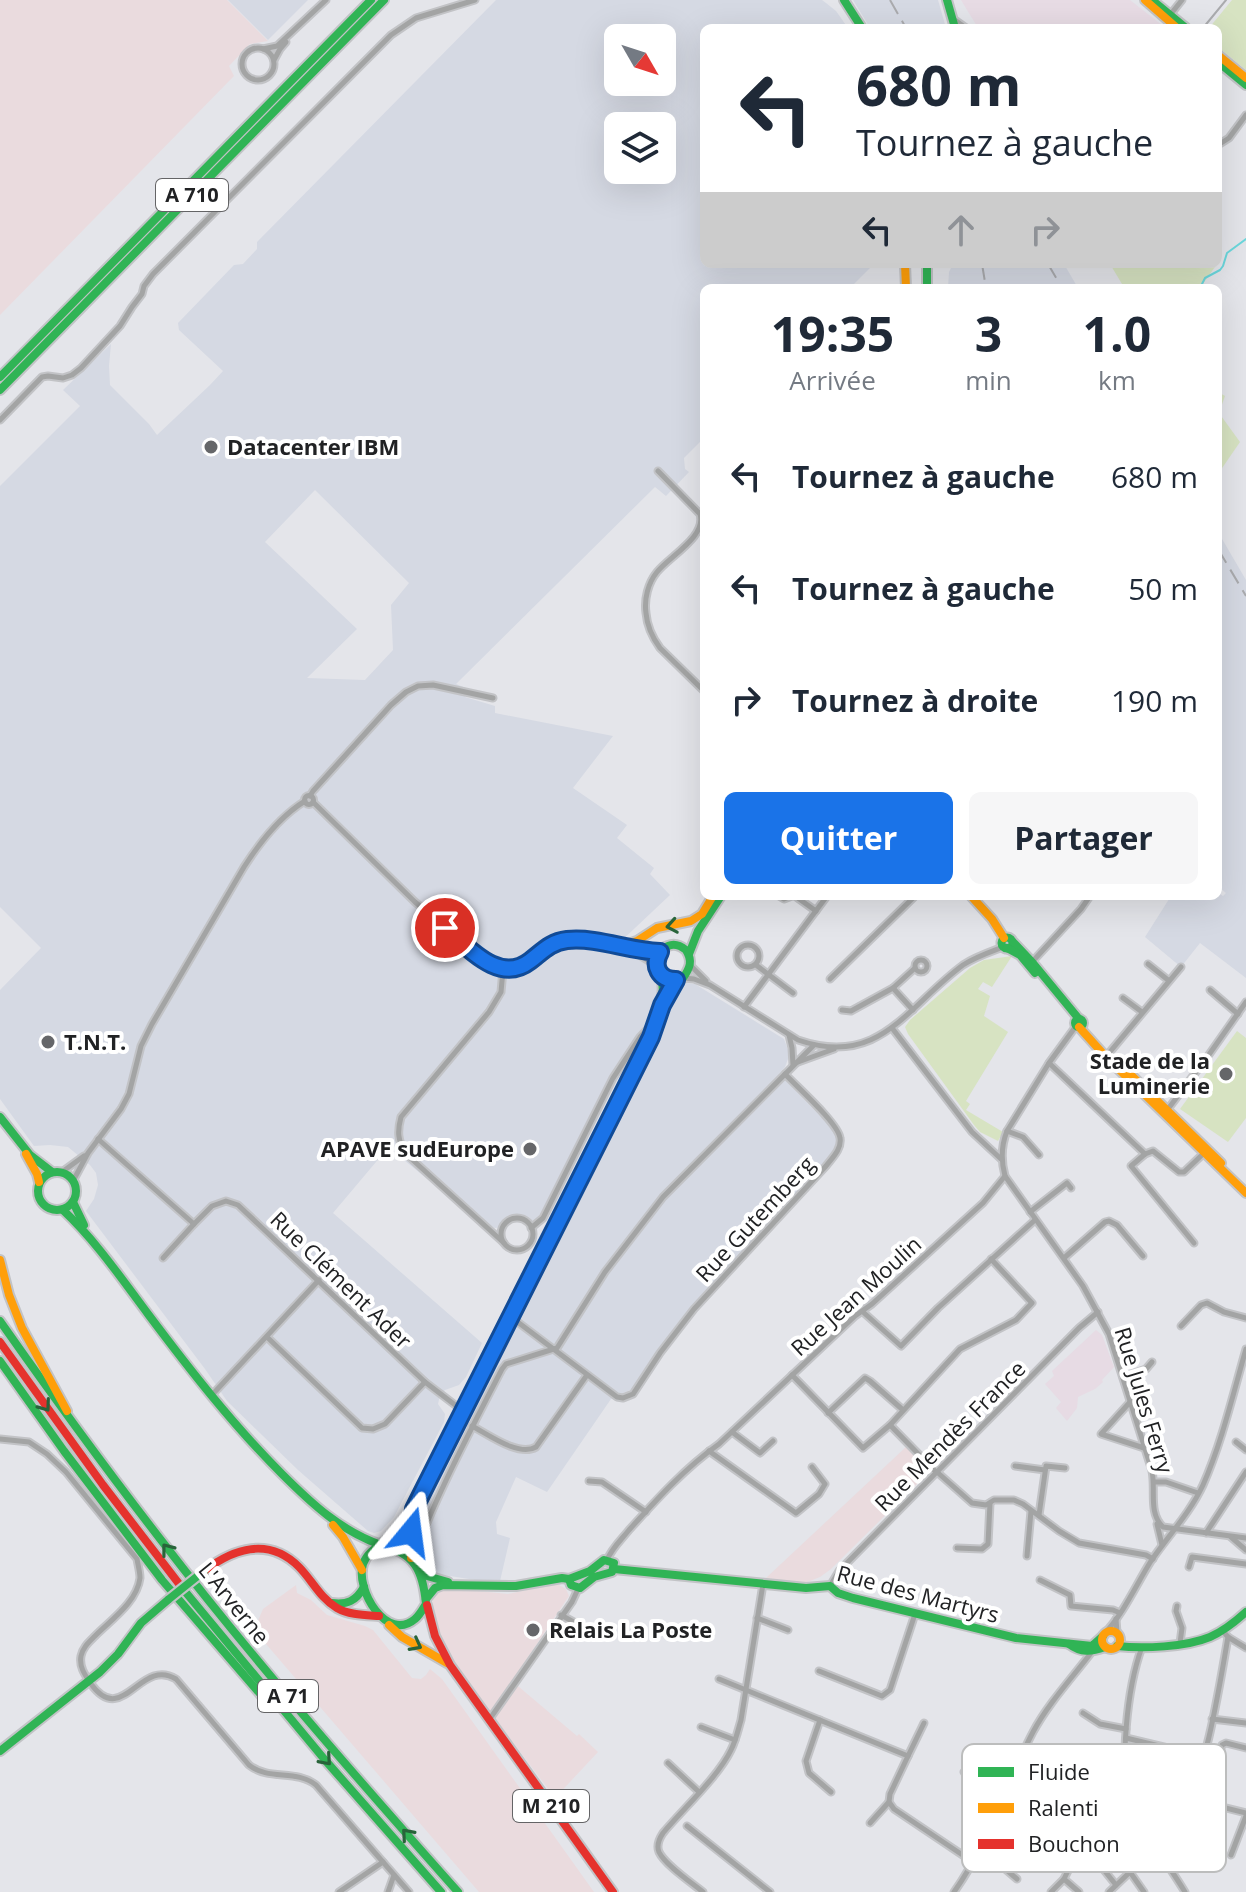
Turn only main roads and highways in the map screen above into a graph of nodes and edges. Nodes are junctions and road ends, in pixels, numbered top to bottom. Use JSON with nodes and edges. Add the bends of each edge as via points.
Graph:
{"nodes":[{"id":1,"x":371,"y":0,"type":"edge"},
{"id":2,"x":384,"y":0,"type":"edge"},
{"id":3,"x":844,"y":0,"type":"edge"},
{"id":4,"x":947,"y":0,"type":"edge"},
{"id":5,"x":1145,"y":0,"type":"edge"},
{"id":6,"x":1152,"y":0,"type":"edge"},
{"id":7,"x":953,"y":23,"type":"edge"},
{"id":8,"x":859,"y":24,"type":"edge"},
{"id":9,"x":1172,"y":24,"type":"edge"},
{"id":10,"x":1181,"y":24,"type":"edge"},
{"id":11,"x":1222,"y":59,"type":"edge"},
{"id":12,"x":1222,"y":65,"type":"edge"},
{"id":13,"x":1246,"y":81,"type":"edge"},
{"id":14,"x":0,"y":377,"type":"edge"},
{"id":15,"x":0,"y":390,"type":"edge"},
{"id":16,"x":711,"y":900,"type":"edge"},
{"id":17,"x":718,"y":900,"type":"edge"},
{"id":18,"x":975,"y":900,"type":"edge"},
{"id":19,"x":700,"y":927,"type":"junction"},
{"id":20,"x":1007,"y":944,"type":"junction"},
{"id":21,"x":677,"y":945,"type":"junction"},
{"id":22,"x":626,"y":947,"type":"road end"},
{"id":23,"x":689,"y":955,"type":"junction"},
{"id":24,"x":661,"y":975,"type":"junction"},
{"id":25,"x":680,"y":979,"type":"junction"},
{"id":26,"x":662,"y":1005,"type":"junction"},
{"id":27,"x":1078,"y":1024,"type":"junction"},
{"id":28,"x":0,"y":1117,"type":"edge"},
{"id":29,"x":19,"y":1141,"type":"junction"},
{"id":30,"x":57,"y":1172,"type":"junction"},
{"id":31,"x":39,"y":1183,"type":"junction"},
{"id":32,"x":1246,"y":1190,"type":"edge"},
{"id":33,"x":73,"y":1202,"type":"junction"},
{"id":34,"x":63,"y":1210,"type":"junction"},
{"id":35,"x":93,"y":1241,"type":"junction"},
{"id":36,"x":0,"y":1260,"type":"edge"},
{"id":37,"x":0,"y":1321,"type":"edge"},
{"id":38,"x":0,"y":1342,"type":"edge"},
{"id":39,"x":0,"y":1361,"type":"edge"},
{"id":40,"x":71,"y":1422,"type":"junction"},
{"id":41,"x":414,"y":1509,"type":"junction"},
{"id":42,"x":324,"y":1514,"type":"junction"},
{"id":43,"x":381,"y":1545,"type":"junction"},
{"id":44,"x":412,"y":1558,"type":"junction"},
{"id":45,"x":614,"y":1569,"type":"junction"},
{"id":46,"x":362,"y":1570,"type":"junction"},
{"id":47,"x":418,"y":1570,"type":"junction"},
{"id":48,"x":569,"y":1579,"type":"junction"},
{"id":49,"x":458,"y":1584,"type":"junction"},
{"id":50,"x":364,"y":1586,"type":"junction"},
{"id":51,"x":426,"y":1602,"type":"junction"},
{"id":52,"x":330,"y":1603,"type":"junction"},
{"id":53,"x":1246,"y":1612,"type":"edge"},
{"id":54,"x":382,"y":1618,"type":"junction"},
{"id":55,"x":1104,"y":1635,"type":"junction"},
{"id":56,"x":1118,"y":1640,"type":"junction"},
{"id":57,"x":1105,"y":1647,"type":"junction"},
{"id":58,"x":1080,"y":1648,"type":"junction"},
{"id":59,"x":450,"y":1665,"type":"junction"},
{"id":60,"x":275,"y":1701,"type":"junction"},
{"id":61,"x":0,"y":1751,"type":"edge"},
{"id":62,"x":441,"y":1892,"type":"edge"},
{"id":63,"x":458,"y":1892,"type":"edge"},
{"id":64,"x":613,"y":1892,"type":"edge"}],
"edges":[{"from":1,"to":14,"type":"main road","number":"A 710"},
{"from":2,"to":15,"type":"main road","number":"A 710"},
{"from":3,"to":8,"type":"main road"},
{"from":4,"to":7,"type":"main road"},
{"from":5,"to":9,"type":"main road"},
{"from":6,"to":10,"type":"main road"},
{"from":11,"to":13,"type":"main road"},
{"from":12,"to":13,"type":"main road"},
{"from":16,"to":22,"type":"main road","one_way":true,"via":[[691,921],[657,928]]},
{"from":17,"to":19,"type":"main road"},
{"from":18,"to":20,"type":"main road"},
{"from":19,"to":21,"type":"main road"},
{"from":19,"to":23,"type":"main road"},
{"from":20,"to":27,"type":"main road"},
{"from":20,"to":27,"type":"main road","via":[[1032,962]]},
{"from":21,"to":23,"type":"main road"},
{"from":21,"to":24,"type":"main road","via":[[657,956]]},
{"from":23,"to":25,"type":"main road","via":[[691,966]]},
{"from":24,"to":25,"type":"main road"},
{"from":24,"to":26,"type":"main road"},
{"from":25,"to":26,"type":"main road"},
{"from":26,"to":41,"type":"main road","via":[[651,1037]]},
{"from":27,"to":32,"type":"main road"},
{"from":27,"to":32,"type":"main road"},
{"from":28,"to":29,"type":"main road"},
{"from":29,"to":30,"type":"main road","via":[[44,1168]]},
{"from":29,"to":31,"type":"main road"},
{"from":30,"to":31,"type":"main road"},
{"from":30,"to":33,"type":"main road","via":[[73,1181]]},
{"from":31,"to":34,"type":"main road","via":[[37,1196],[44,1207]]},
{"from":33,"to":34,"type":"main road"},
{"from":33,"to":35,"type":"main road"},
{"from":34,"to":35,"type":"main road"},
{"from":35,"to":42,"type":"main road","via":[[211,1396]]},
{"from":36,"to":40,"type":"main road","via":[[20,1324]]},
{"from":37,"to":40,"type":"main road","name":"L'Arverne","number":"A 71"},
{"from":38,"to":60,"type":"main road","name":"L'Arverne","number":"A 71","one_way":true,"via":[[121,1509]]},
{"from":39,"to":60,"type":"main road","via":[[181,1604],[262,1696]]},
{"from":63,"to":40,"type":"main road","name":"L'Arverne","number":"A 71","one_way":true,"via":[[216,1610]]},
{"from":41,"to":43,"type":"main road"},
{"from":41,"to":44,"type":"main road"},
{"from":42,"to":43,"type":"main road","via":[[347,1532]]},
{"from":42,"to":46,"type":"main road"},
{"from":43,"to":44,"type":"main road"},
{"from":43,"to":46,"type":"main road"},
{"from":44,"to":47,"type":"main road"},
{"from":45,"to":48,"type":"main road","via":[[578,1589]]},
{"from":45,"to":48,"type":"main road","via":[[614,1563],[604,1560]]},
{"from":45,"to":58,"type":"main road","name":"Rue des Martyrs","via":[[830,1586],[838,1593],[915,1614]]},
{"from":46,"to":50,"type":"main road"},
{"from":47,"to":49,"type":"main road"},
{"from":47,"to":51,"type":"main road"},
{"from":48,"to":49,"type":"main road","via":[[516,1586]]},
{"from":49,"to":51,"type":"main road","via":[[435,1588]]},
{"from":50,"to":52,"type":"main road","via":[[350,1603]]},
{"from":50,"to":54,"type":"main road"},
{"from":51,"to":54,"type":"main road","via":[[411,1622],[400,1625]]},
{"from":51,"to":59,"type":"main road","number":"M 210"},
{"from":52,"to":54,"type":"main road","via":[[356,1615]]},
{"from":52,"to":61,"type":"main road","bridge":true,"via":[[283,1555],[238,1550],[169,1599],[141,1623],[109,1664]]},
{"from":53,"to":56,"type":"main road","via":[[1225,1634],[1206,1639],[1142,1647]]},
{"from":54,"to":59,"type":"main road","number":"M 210","one_way":true,"via":[[402,1637]]},
{"from":55,"to":56,"type":"main road","via":[[1111,1631]]},
{"from":55,"to":57,"type":"main road"},
{"from":55,"to":58,"type":"main road"},
{"from":56,"to":57,"type":"main road","via":[[1111,1649]]},
{"from":57,"to":58,"type":"main road","via":[[1091,1653]]},
{"from":59,"to":64,"type":"main road","number":"M 210"},
{"from":60,"to":62,"type":"main road","name":"L'Arverne","number":"A 71","one_way":true}]}
